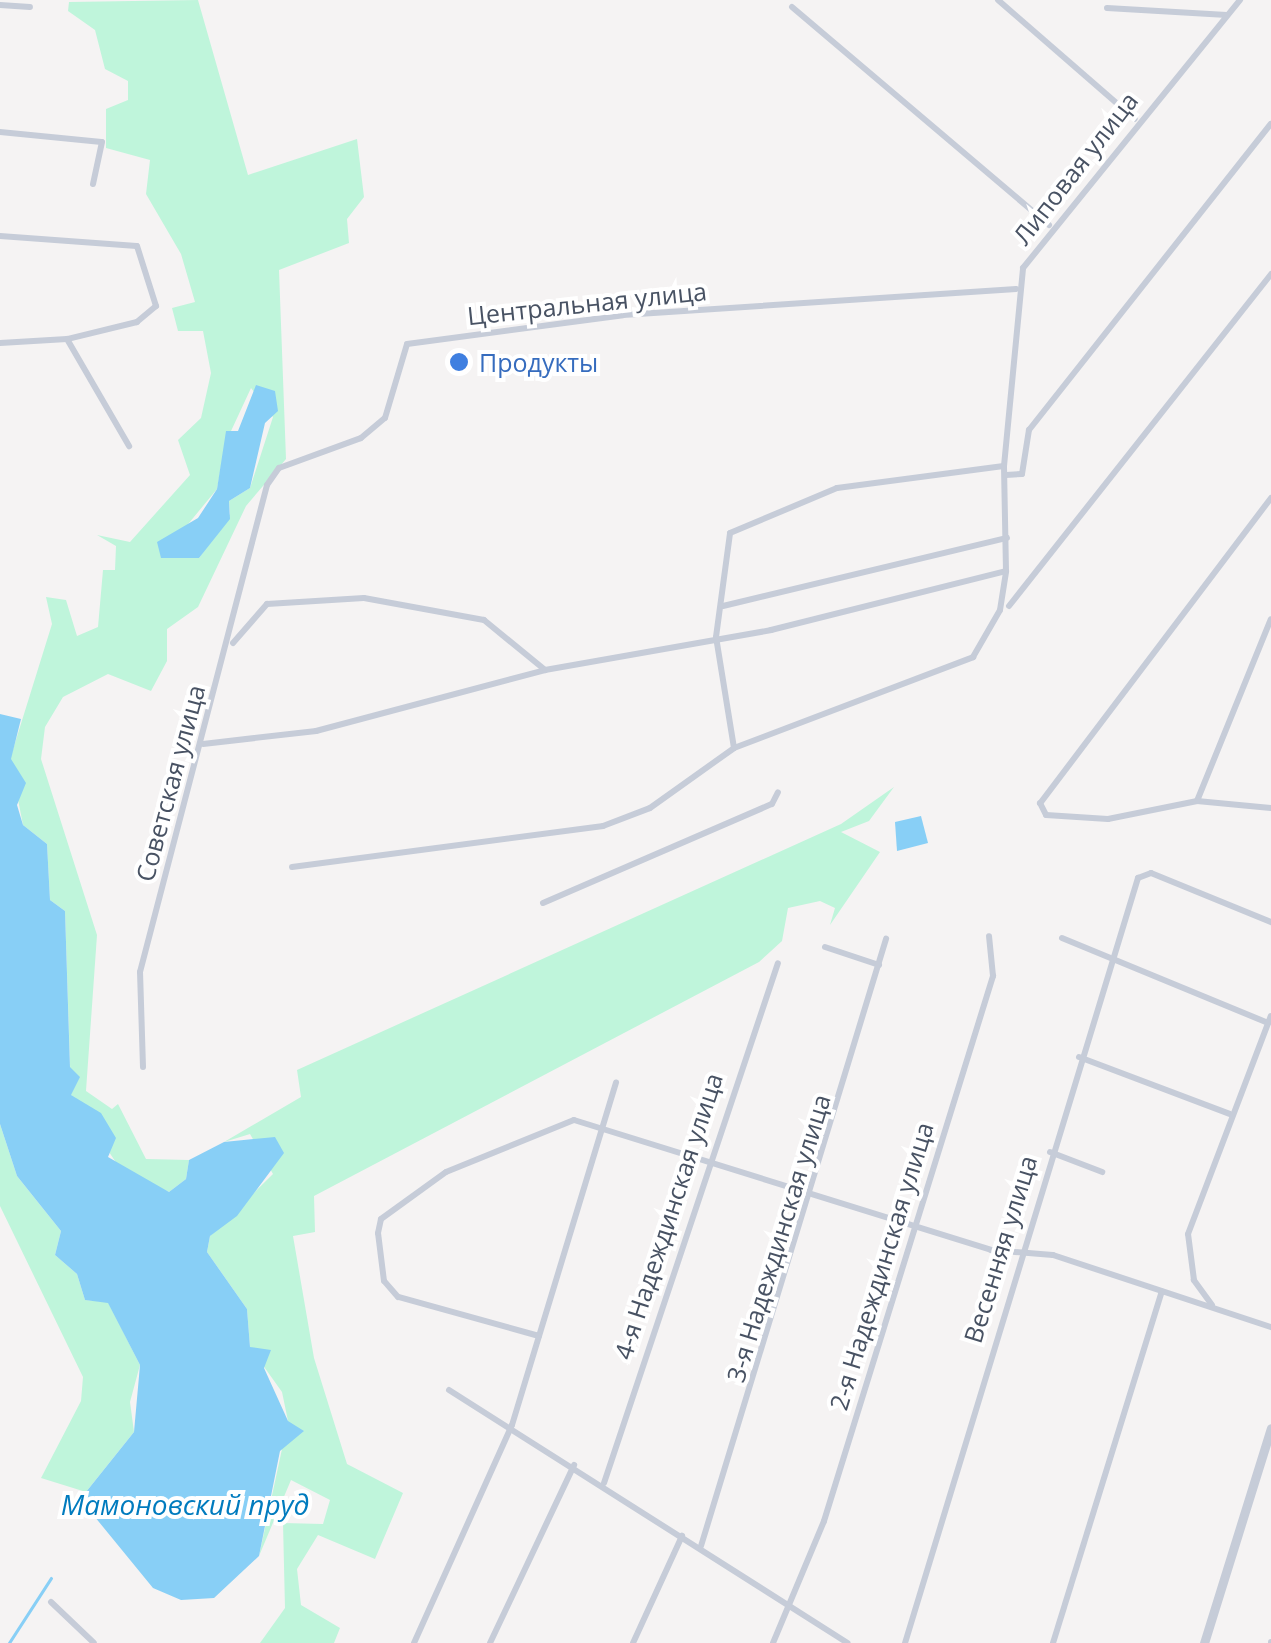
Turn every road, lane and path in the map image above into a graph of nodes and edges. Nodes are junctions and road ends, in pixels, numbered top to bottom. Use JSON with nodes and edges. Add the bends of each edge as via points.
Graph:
{"nodes":[{"id":1,"x":998,"y":0,"type":"edge"},
{"id":2,"x":1240,"y":0,"type":"edge"},
{"id":3,"x":0,"y":5,"type":"edge"},
{"id":4,"x":30,"y":7,"type":"dead end"},
{"id":5,"x":792,"y":7,"type":"dead end"},
{"id":6,"x":1106,"y":8,"type":"dead end"},
{"id":7,"x":1228,"y":15,"type":"junction"},
{"id":8,"x":1135,"y":119,"type":"junction"},
{"id":9,"x":1271,"y":124,"type":"edge"},
{"id":10,"x":0,"y":132,"type":"edge"},
{"id":11,"x":93,"y":184,"type":"dead end"},
{"id":12,"x":1049,"y":226,"type":"junction"},
{"id":13,"x":0,"y":236,"type":"edge"},
{"id":14,"x":1271,"y":274,"type":"edge"},
{"id":15,"x":1016,"y":290,"type":"junction"},
{"id":16,"x":67,"y":339,"type":"junction"},
{"id":17,"x":0,"y":343,"type":"edge"},
{"id":18,"x":128,"y":446,"type":"dead end"},
{"id":19,"x":1005,"y":471,"type":"junction"},
{"id":20,"x":1271,"y":498,"type":"edge"},
{"id":21,"x":260,"y":512,"type":"joint"},
{"id":22,"x":1007,"y":538,"type":"junction"},
{"id":23,"x":1006,"y":571,"type":"junction"},
{"id":24,"x":723,"y":606,"type":"junction"},
{"id":25,"x":1009,"y":606,"type":"dead end"},
{"id":26,"x":1271,"y":619,"type":"edge"},
{"id":27,"x":716,"y":637,"type":"junction"},
{"id":28,"x":222,"y":669,"type":"junction"},
{"id":29,"x":546,"y":670,"type":"junction"},
{"id":30,"x":202,"y":744,"type":"junction"},
{"id":31,"x":734,"y":748,"type":"junction"},
{"id":32,"x":778,"y":792,"type":"dead end"},
{"id":33,"x":1196,"y":801,"type":"junction"},
{"id":34,"x":1271,"y":808,"type":"edge"},
{"id":35,"x":292,"y":868,"type":"dead end"},
{"id":36,"x":543,"y":903,"type":"dead end"},
{"id":37,"x":1271,"y":922,"type":"edge"},
{"id":38,"x":989,"y":936,"type":"dead end"},
{"id":39,"x":1062,"y":938,"type":"dead end"},
{"id":40,"x":886,"y":939,"type":"dead end"},
{"id":41,"x":824,"y":947,"type":"dead end"},
{"id":42,"x":1112,"y":958,"type":"junction"},
{"id":43,"x":778,"y":963,"type":"dead end"},
{"id":44,"x":879,"y":964,"type":"junction"},
{"id":45,"x":1270,"y":1020,"type":"edge"},
{"id":46,"x":1080,"y":1057,"type":"junction"},
{"id":47,"x":143,"y":1067,"type":"dead end"},
{"id":48,"x":616,"y":1082,"type":"dead end"},
{"id":49,"x":1230,"y":1114,"type":"junction"},
{"id":50,"x":606,"y":1126,"type":"junction"},
{"id":51,"x":1050,"y":1152,"type":"junction"},
{"id":52,"x":709,"y":1158,"type":"junction"},
{"id":53,"x":1102,"y":1172,"type":"dead end"},
{"id":54,"x":813,"y":1192,"type":"junction"},
{"id":55,"x":915,"y":1224,"type":"junction"},
{"id":56,"x":1021,"y":1253,"type":"junction"},
{"id":57,"x":1162,"y":1291,"type":"junction"},
{"id":58,"x":1213,"y":1306,"type":"junction"},
{"id":59,"x":1271,"y":1327,"type":"edge"},
{"id":60,"x":540,"y":1336,"type":"junction"},
{"id":61,"x":449,"y":1390,"type":"dead end"},
{"id":62,"x":512,"y":1425,"type":"junction"},
{"id":63,"x":1271,"y":1428,"type":"edge"},
{"id":64,"x":574,"y":1465,"type":"junction"},
{"id":65,"x":604,"y":1484,"type":"junction"},
{"id":66,"x":682,"y":1536,"type":"junction"},
{"id":67,"x":701,"y":1546,"type":"junction"},
{"id":68,"x":51,"y":1602,"type":"dead end"},
{"id":69,"x":790,"y":1605,"type":"junction"},
{"id":70,"x":94,"y":1643,"type":"edge"},
{"id":71,"x":414,"y":1643,"type":"edge"},
{"id":72,"x":490,"y":1643,"type":"edge"},
{"id":73,"x":633,"y":1643,"type":"edge"},
{"id":74,"x":774,"y":1643,"type":"edge"},
{"id":75,"x":848,"y":1643,"type":"edge"},
{"id":76,"x":906,"y":1643,"type":"edge"},
{"id":77,"x":1053,"y":1643,"type":"edge"},
{"id":78,"x":1204,"y":1643,"type":"edge"}],
"edges":[{"from":1,"to":8,"type":"street"},
{"from":2,"to":7,"type":"street","name":"Липовая улица"},
{"from":3,"to":4,"type":"street"},
{"from":5,"to":12,"type":"street"},
{"from":6,"to":7,"type":"street"},
{"from":7,"to":8,"type":"street","name":"Липовая улица"},
{"from":8,"to":12,"type":"street","name":"Липовая улица"},
{"from":9,"to":19,"type":"street","via":[[1029,430],[1022,474]]},
{"from":10,"to":11,"type":"street","via":[[102,142]]},
{"from":12,"to":15,"type":"street","name":"Липовая улица"},
{"from":13,"to":16,"type":"street","via":[[137,246],[156,306],[136,322]]},
{"from":14,"to":25,"type":"street"},
{"from":15,"to":19,"type":"street","name":"Липовая улица"},
{"from":15,"to":21,"type":"street","name":"Центральная улица","via":[[623,315],[407,344],[385,418],[361,438],[278,468]]},
{"from":16,"to":17,"type":"street"},
{"from":16,"to":18,"type":"street"},
{"from":19,"to":22,"type":"street","name":"Липовая улица"},
{"from":19,"to":24,"type":"street","via":[[837,488],[730,533]]},
{"from":20,"to":33,"type":"street","via":[[1040,803],[1046,814],[1108,819]]},
{"from":21,"to":28,"type":"street","name":"Советская улица"},
{"from":22,"to":23,"type":"street","name":"Липовая улица"},
{"from":22,"to":24,"type":"street"},
{"from":23,"to":27,"type":"street"},
{"from":23,"to":31,"type":"street","name":"Липовая улица","via":[[992,628],[974,657]]},
{"from":24,"to":27,"type":"street"},
{"from":26,"to":33,"type":"street"},
{"from":27,"to":29,"type":"street"},
{"from":27,"to":31,"type":"street"},
{"from":28,"to":29,"type":"street","via":[[240,628],[267,604],[364,598],[484,620]]},
{"from":28,"to":30,"type":"street","name":"Советская улица"},
{"from":29,"to":30,"type":"street","via":[[316,732]]},
{"from":30,"to":47,"type":"street","name":"Советская улица","via":[[140,972]]},
{"from":31,"to":35,"type":"street","via":[[650,808],[603,826]]},
{"from":32,"to":36,"type":"street","via":[[772,804]]},
{"from":33,"to":34,"type":"street"},
{"from":37,"to":42,"type":"street","name":"Весенняя улица","via":[[1145,872]]},
{"from":38,"to":55,"type":"street","name":"2-я Надеждинская улица","via":[[993,976]]},
{"from":39,"to":42,"type":"street"},
{"from":40,"to":44,"type":"street","name":"3-я Надеждинская улица"},
{"from":41,"to":44,"type":"street"},
{"from":42,"to":45,"type":"street"},
{"from":42,"to":46,"type":"street","name":"Весенняя улица"},
{"from":43,"to":52,"type":"street","name":"4-я Надеждинская улица"},
{"from":44,"to":54,"type":"street","name":"3-я Надеждинская улица"},
{"from":45,"to":49,"type":"street"},
{"from":46,"to":49,"type":"street"},
{"from":46,"to":51,"type":"street","name":"Весенняя улица"},
{"from":48,"to":50,"type":"street"},
{"from":49,"to":58,"type":"street","via":[[1188,1234],[1194,1280]]},
{"from":50,"to":52,"type":"street"},
{"from":50,"to":60,"type":"street"},
{"from":50,"to":60,"type":"street","via":[[545,1125],[446,1172],[381,1219],[389,1290]]},
{"from":51,"to":53,"type":"street"},
{"from":51,"to":56,"type":"street","name":"Весенняя улица"},
{"from":52,"to":54,"type":"street"},
{"from":52,"to":65,"type":"street","name":"4-я Надеждинская улица"},
{"from":54,"to":55,"type":"street"},
{"from":54,"to":67,"type":"street","name":"3-я Надеждинская улица"},
{"from":55,"to":56,"type":"street"},
{"from":55,"to":69,"type":"street","name":"2-я Надеждинская улица"},
{"from":56,"to":57,"type":"street"},
{"from":56,"to":76,"type":"street","name":"Весенняя улица"},
{"from":57,"to":58,"type":"street"},
{"from":57,"to":77,"type":"street"},
{"from":58,"to":59,"type":"street"},
{"from":60,"to":62,"type":"street"},
{"from":61,"to":62,"type":"street"},
{"from":62,"to":64,"type":"street"},
{"from":62,"to":71,"type":"street"},
{"from":63,"to":78,"type":"street"},
{"from":64,"to":65,"type":"street"},
{"from":64,"to":72,"type":"street"},
{"from":65,"to":66,"type":"street"},
{"from":66,"to":67,"type":"street"},
{"from":66,"to":73,"type":"street"},
{"from":67,"to":69,"type":"street"},
{"from":68,"to":70,"type":"street"},
{"from":69,"to":74,"type":"street","name":"2-я Надеждинская улица"},
{"from":69,"to":75,"type":"street"}]}
